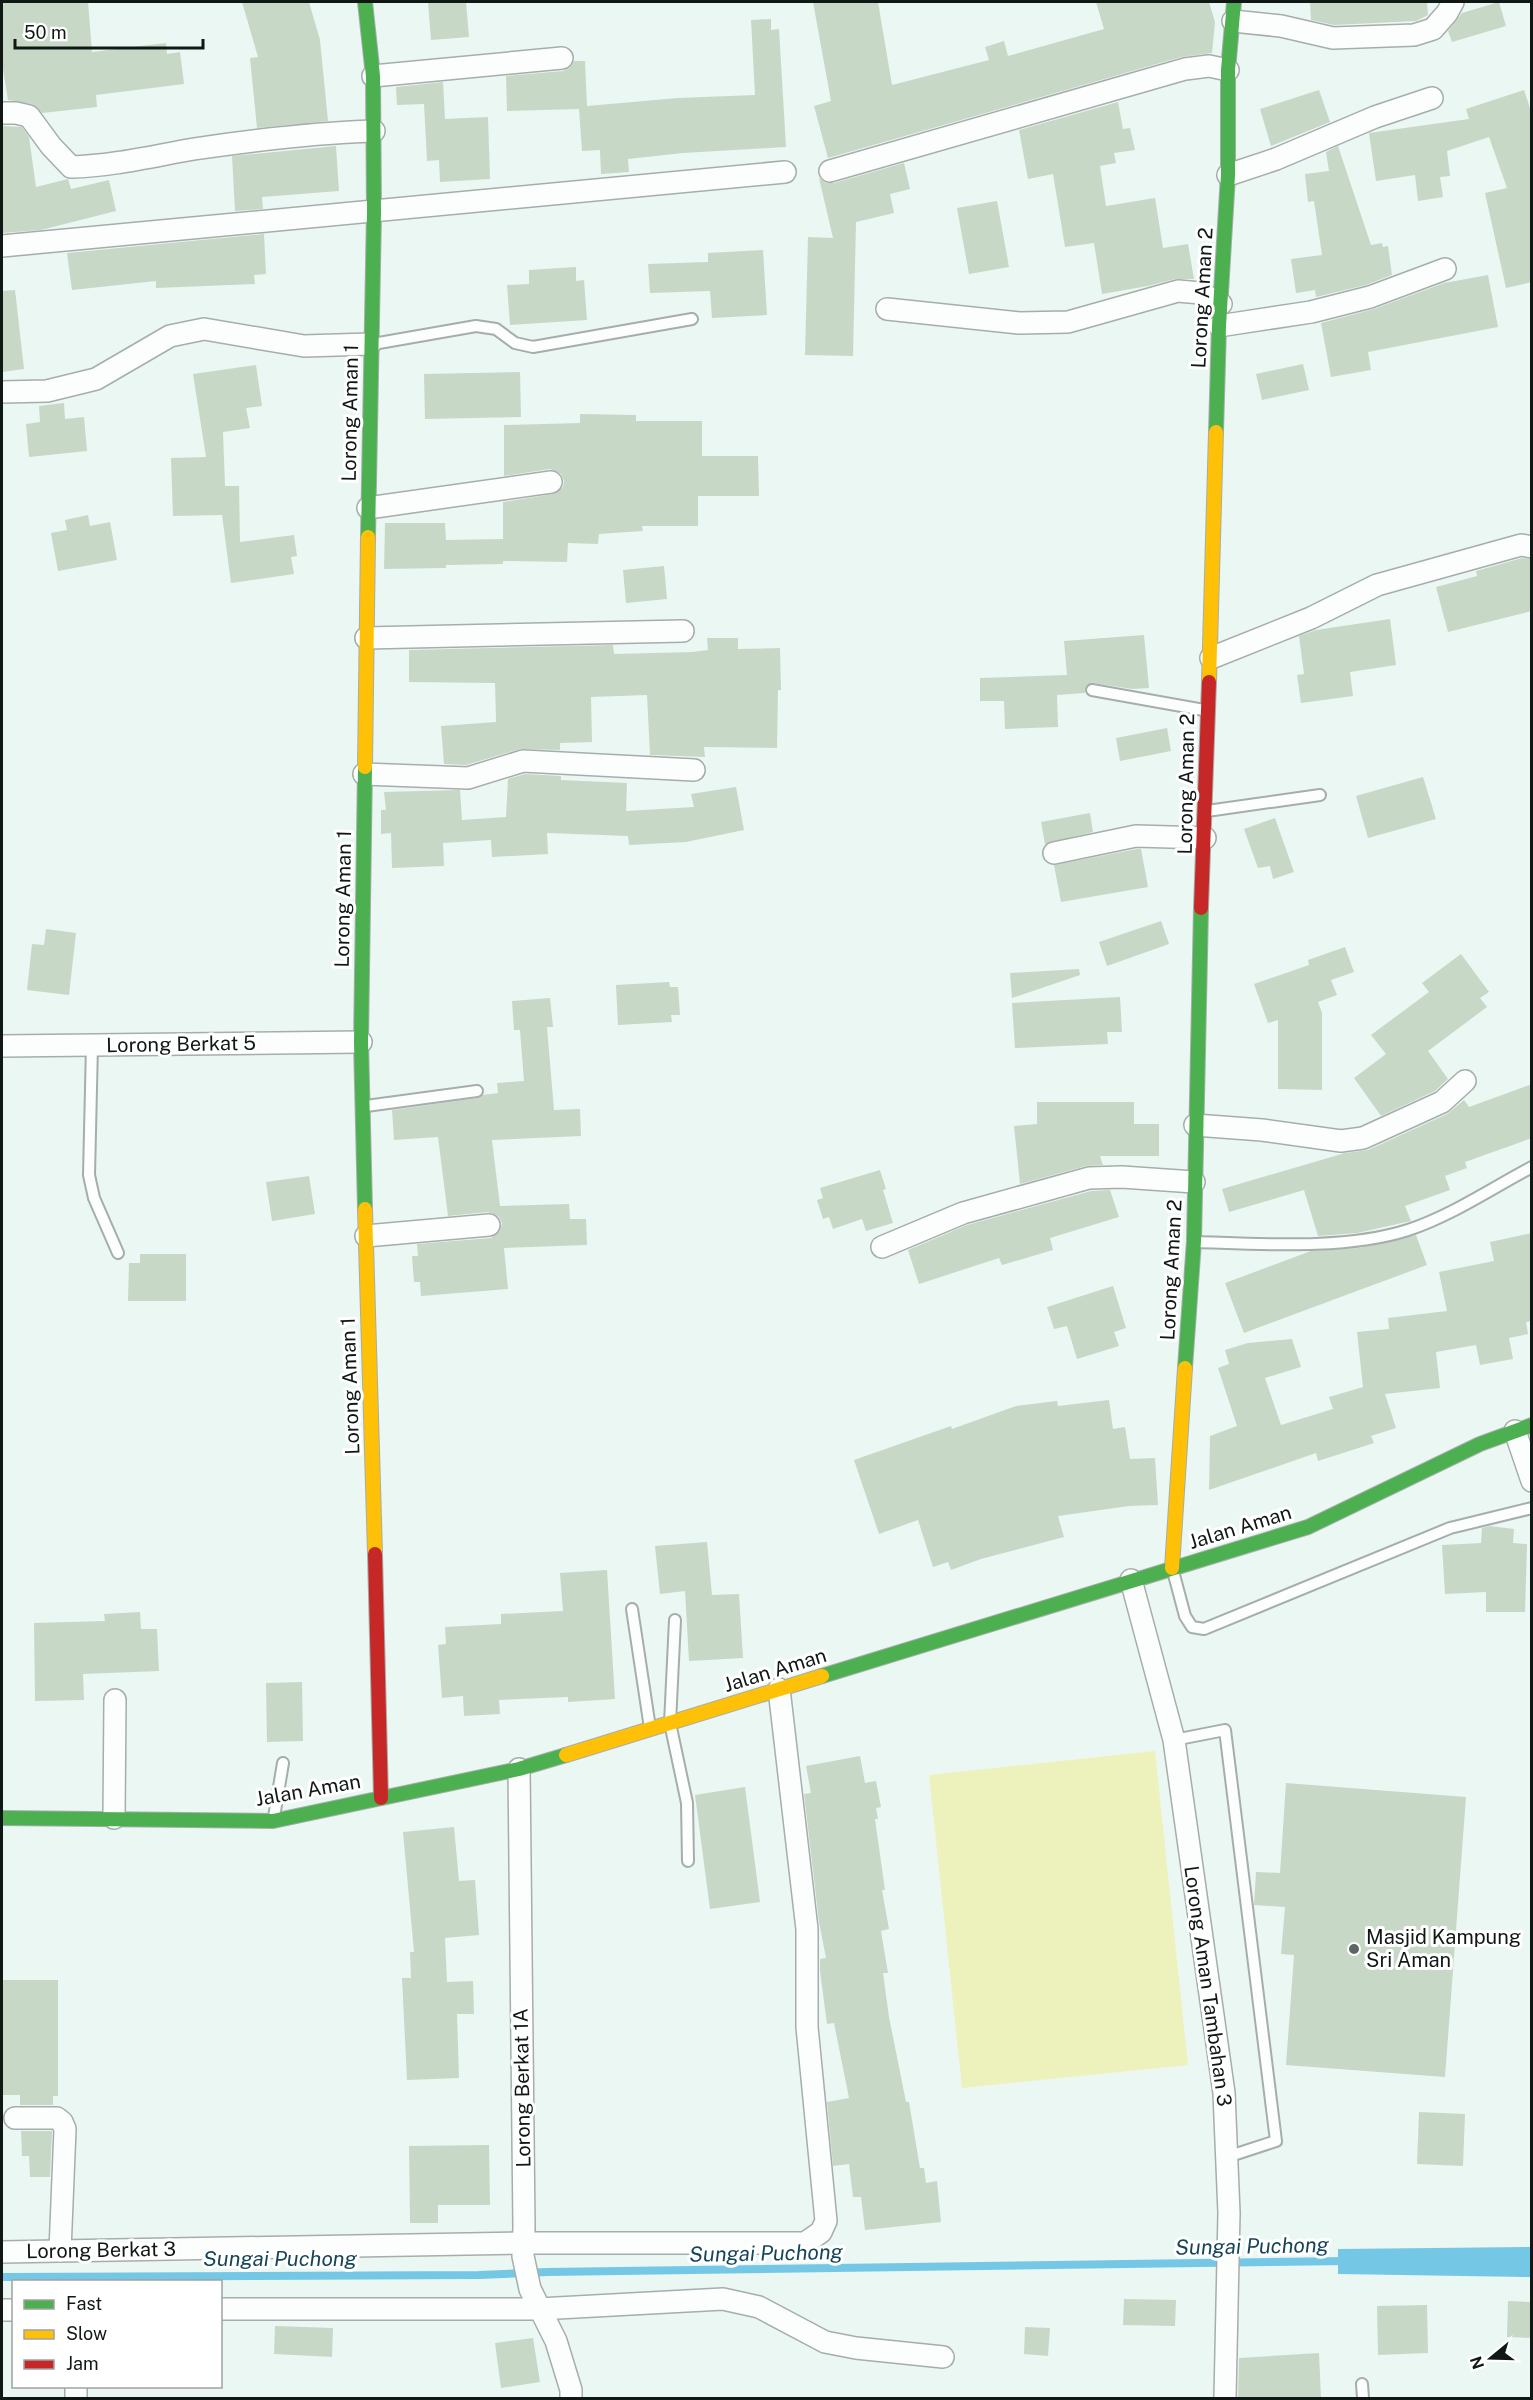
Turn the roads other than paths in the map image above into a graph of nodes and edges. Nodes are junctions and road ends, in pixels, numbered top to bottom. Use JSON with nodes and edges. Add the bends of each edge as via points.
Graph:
{"nodes":[{"id":1,"x":365,"y":2,"type":"edge"},
{"id":2,"x":1453,"y":2,"type":"edge"},
{"id":3,"x":1233,"y":11,"type":"edge"},
{"id":4,"x":562,"y":58,"type":"dead end"},
{"id":5,"x":1228,"y":70,"type":"junction"},
{"id":6,"x":373,"y":76,"type":"junction"},
{"id":7,"x":1432,"y":98,"type":"dead end"},
{"id":8,"x":2,"y":113,"type":"edge"},
{"id":9,"x":374,"y":131,"type":"junction"},
{"id":10,"x":830,"y":171,"type":"dead end"},
{"id":11,"x":785,"y":172,"type":"dead end"},
{"id":12,"x":1228,"y":175,"type":"junction"},
{"id":13,"x":374,"y":212,"type":"junction"},
{"id":14,"x":2,"y":246,"type":"edge"},
{"id":15,"x":1445,"y":269,"type":"dead end"},
{"id":16,"x":1221,"y":304,"type":"junction"},
{"id":17,"x":888,"y":309,"type":"dead end"},
{"id":18,"x":692,"y":319,"type":"dead end"},
{"id":19,"x":1219,"y":326,"type":"junction"},
{"id":20,"x":370,"y":344,"type":"junction"},
{"id":21,"x":2,"y":392,"type":"edge"},
{"id":22,"x":551,"y":482,"type":"dead end"},
{"id":23,"x":368,"y":508,"type":"junction"},
{"id":24,"x":1532,"y":547,"type":"edge"},
{"id":25,"x":683,"y":632,"type":"dead end"},
{"id":26,"x":366,"y":638,"type":"junction"},
{"id":27,"x":1211,"y":658,"type":"junction"},
{"id":28,"x":1092,"y":690,"type":"dead end"},
{"id":29,"x":1207,"y":710,"type":"junction"},
{"id":30,"x":693,"y":770,"type":"dead end"},
{"id":31,"x":364,"y":774,"type":"junction"},
{"id":32,"x":1320,"y":795,"type":"dead end"},
{"id":33,"x":1204,"y":812,"type":"junction"},
{"id":34,"x":1205,"y":838,"type":"junction"},
{"id":35,"x":1054,"y":853,"type":"dead end"},
{"id":36,"x":361,"y":1042,"type":"junction"},
{"id":37,"x":92,"y":1045,"type":"junction"},
{"id":38,"x":2,"y":1046,"type":"edge"},
{"id":39,"x":1465,"y":1082,"type":"dead end"},
{"id":40,"x":477,"y":1091,"type":"dead end"},
{"id":41,"x":362,"y":1107,"type":"junction"},
{"id":42,"x":1195,"y":1125,"type":"junction"},
{"id":43,"x":1532,"y":1167,"type":"edge"},
{"id":44,"x":1194,"y":1182,"type":"junction"},
{"id":45,"x":489,"y":1225,"type":"dead end"},
{"id":46,"x":366,"y":1236,"type":"junction"},
{"id":47,"x":1194,"y":1241,"type":"junction"},
{"id":48,"x":882,"y":1247,"type":"dead end"},
{"id":49,"x":118,"y":1253,"type":"dead end"},
{"id":50,"x":1523,"y":1428,"type":"edge"},
{"id":51,"x":1532,"y":1482,"type":"edge"},
{"id":52,"x":1532,"y":1508,"type":"edge"},
{"id":53,"x":1172,"y":1568,"type":"junction"},
{"id":54,"x":1131,"y":1580,"type":"junction"},
{"id":55,"x":632,"y":1609,"type":"dead end"},
{"id":56,"x":675,"y":1620,"type":"dead end"},
{"id":57,"x":779,"y":1689,"type":"junction"},
{"id":58,"x":115,"y":1700,"type":"dead end"},
{"id":59,"x":670,"y":1723,"type":"junction"},
{"id":60,"x":650,"y":1729,"type":"junction"},
{"id":61,"x":1174,"y":1740,"type":"junction"},
{"id":62,"x":283,"y":1763,"type":"dead end"},
{"id":63,"x":519,"y":1769,"type":"junction"},
{"id":64,"x":381,"y":1797,"type":"junction"},
{"id":65,"x":2,"y":1818,"type":"edge"},
{"id":66,"x":114,"y":1818,"type":"junction"},
{"id":67,"x":273,"y":1821,"type":"junction"},
{"id":68,"x":688,"y":1861,"type":"dead end"},
{"id":69,"x":15,"y":2118,"type":"dead end"},
{"id":70,"x":1227,"y":2157,"type":"junction"},
{"id":71,"x":523,"y":2249,"type":"junction"},
{"id":72,"x":60,"y":2251,"type":"junction"},
{"id":73,"x":2,"y":2252,"type":"edge"},
{"id":74,"x":222,"y":2309,"type":"edge"},
{"id":75,"x":539,"y":2309,"type":"junction"},
{"id":76,"x":943,"y":2357,"type":"dead end"},
{"id":77,"x":1362,"y":2384,"type":"dead end"},
{"id":78,"x":571,"y":2398,"type":"edge"},
{"id":79,"x":1225,"y":2398,"type":"edge"},
{"id":80,"x":1363,"y":2398,"type":"edge"}],
"edges":[{"from":1,"to":6,"type":"street","name":"Lorong Aman 1"},
{"from":2,"to":3,"type":"street","via":[[1433,29],[1414,35],[1333,38]]},
{"from":3,"to":5,"type":"street","name":"Lorong Aman 2"},
{"from":4,"to":6,"type":"street"},
{"from":5,"to":10,"type":"street","via":[[1209,66],[1185,69]]},
{"from":5,"to":12,"type":"street","name":"Lorong Aman 2"},
{"from":6,"to":9,"type":"street","name":"Lorong Aman 1"},
{"from":7,"to":12,"type":"street"},
{"from":8,"to":9,"type":"street","via":[[29,116],[71,167],[105,166],[267,138]]},
{"from":9,"to":13,"type":"street","name":"Lorong Aman 1"},
{"from":11,"to":13,"type":"street"},
{"from":12,"to":16,"type":"street","name":"Lorong Aman 2"},
{"from":13,"to":14,"type":"street"},
{"from":13,"to":20,"type":"street","name":"Lorong Aman 1"},
{"from":15,"to":19,"type":"street","via":[[1370,297],[1321,310]]},
{"from":16,"to":17,"type":"street","via":[[1201,293],[1178,291],[1068,322],[1019,323]]},
{"from":16,"to":19,"type":"street","name":"Lorong Aman 2"},
{"from":18,"to":20,"type":"lane","via":[[533,346],[515,343],[496,329],[476,326]]},
{"from":19,"to":27,"type":"street","name":"Lorong Aman 2"},
{"from":20,"to":21,"type":"street","via":[[304,345],[204,329],[170,336],[96,379],[47,391]]},
{"from":20,"to":23,"type":"street","name":"Lorong Aman 1"},
{"from":22,"to":23,"type":"street"},
{"from":23,"to":26,"type":"street","name":"Lorong Aman 1"},
{"from":24,"to":27,"type":"street","via":[[1521,544],[1377,585],[1311,618]]},
{"from":25,"to":26,"type":"street"},
{"from":26,"to":31,"type":"street","name":"Lorong Aman 1"},
{"from":27,"to":29,"type":"street","name":"Lorong Aman 2"},
{"from":28,"to":29,"type":"lane"},
{"from":29,"to":33,"type":"street","name":"Lorong Aman 2"},
{"from":30,"to":31,"type":"street","via":[[523,761],[468,778]]},
{"from":31,"to":36,"type":"street","name":"Lorong Aman 1"},
{"from":32,"to":33,"type":"lane"},
{"from":33,"to":34,"type":"street","name":"Lorong Aman 2"},
{"from":34,"to":35,"type":"street","via":[[1136,836]]},
{"from":34,"to":42,"type":"street","name":"Lorong Aman 2"},
{"from":36,"to":37,"type":"street","name":"Lorong Berkat 5"},
{"from":36,"to":41,"type":"street","name":"Lorong Aman 1"},
{"from":37,"to":38,"type":"street","name":"Lorong Berkat 5"},
{"from":37,"to":49,"type":"lane","via":[[89,1175],[94,1198]]},
{"from":39,"to":42,"type":"street","via":[[1442,1102],[1364,1138],[1341,1141]]},
{"from":40,"to":41,"type":"lane"},
{"from":41,"to":46,"type":"street","name":"Lorong Aman 1"},
{"from":42,"to":44,"type":"street","name":"Lorong Aman 2"},
{"from":43,"to":47,"type":"lane","via":[[1408,1230],[1310,1244]]},
{"from":44,"to":47,"type":"street","name":"Lorong Aman 2"},
{"from":44,"to":48,"type":"street","via":[[1089,1178],[963,1213]]},
{"from":45,"to":46,"type":"street"},
{"from":46,"to":64,"type":"street","name":"Lorong Aman 1"},
{"from":47,"to":53,"type":"street","name":"Lorong Aman 2"},
{"from":50,"to":51,"type":"street"},
{"from":50,"to":53,"type":"street","name":"Jalan Aman","via":[[1480,1444],[1308,1527]]},
{"from":52,"to":53,"type":"lane","via":[[1450,1528],[1204,1629],[1192,1627],[1185,1616]]},
{"from":53,"to":54,"type":"street","name":"Jalan Aman"},
{"from":54,"to":57,"type":"street","name":"Jalan Aman"},
{"from":54,"to":61,"type":"street","name":"Lorong Aman Tambahan 3"},
{"from":55,"to":60,"type":"lane"},
{"from":56,"to":59,"type":"lane"},
{"from":57,"to":59,"type":"street","name":"Jalan Aman"},
{"from":57,"to":71,"type":"street","name":"Lorong Berkat 3","via":[[807,1929],[807,2027],[826,2221],[820,2232],[805,2243]]},
{"from":58,"to":66,"type":"street"},
{"from":59,"to":60,"type":"street","name":"Jalan Aman"},
{"from":59,"to":68,"type":"lane","via":[[687,1803]]},
{"from":60,"to":63,"type":"street","name":"Jalan Aman"},
{"from":61,"to":70,"type":"street","name":"Lorong Aman Tambahan 3","via":[[1224,2093]]},
{"from":61,"to":70,"type":"lane","via":[[1225,1730],[1236,1806],[1276,2141]]},
{"from":62,"to":67,"type":"lane"},
{"from":63,"to":64,"type":"street","name":"Jalan Aman"},
{"from":63,"to":71,"type":"street","name":"Lorong Berkat 1A"},
{"from":64,"to":67,"type":"street","name":"Jalan Aman"},
{"from":65,"to":66,"type":"street","name":"Jalan Aman"},
{"from":66,"to":67,"type":"street","name":"Jalan Aman"},
{"from":69,"to":72,"type":"street","via":[[57,2118],[65,2129]]},
{"from":70,"to":79,"type":"street","name":"Lorong Aman Tambahan 3"},
{"from":71,"to":72,"type":"street","name":"Lorong Berkat 3"},
{"from":71,"to":75,"type":"street","name":"Lorong Berkat 1A","via":[[530,2289]]},
{"from":72,"to":73,"type":"street","name":"Lorong Berkat 3"},
{"from":74,"to":75,"type":"street"},
{"from":75,"to":76,"type":"street","via":[[723,2299],[759,2307],[825,2342]]},
{"from":75,"to":78,"type":"street","name":"Lorong Berkat 1A","via":[[556,2341]]},
{"from":77,"to":80,"type":"lane"}]}
